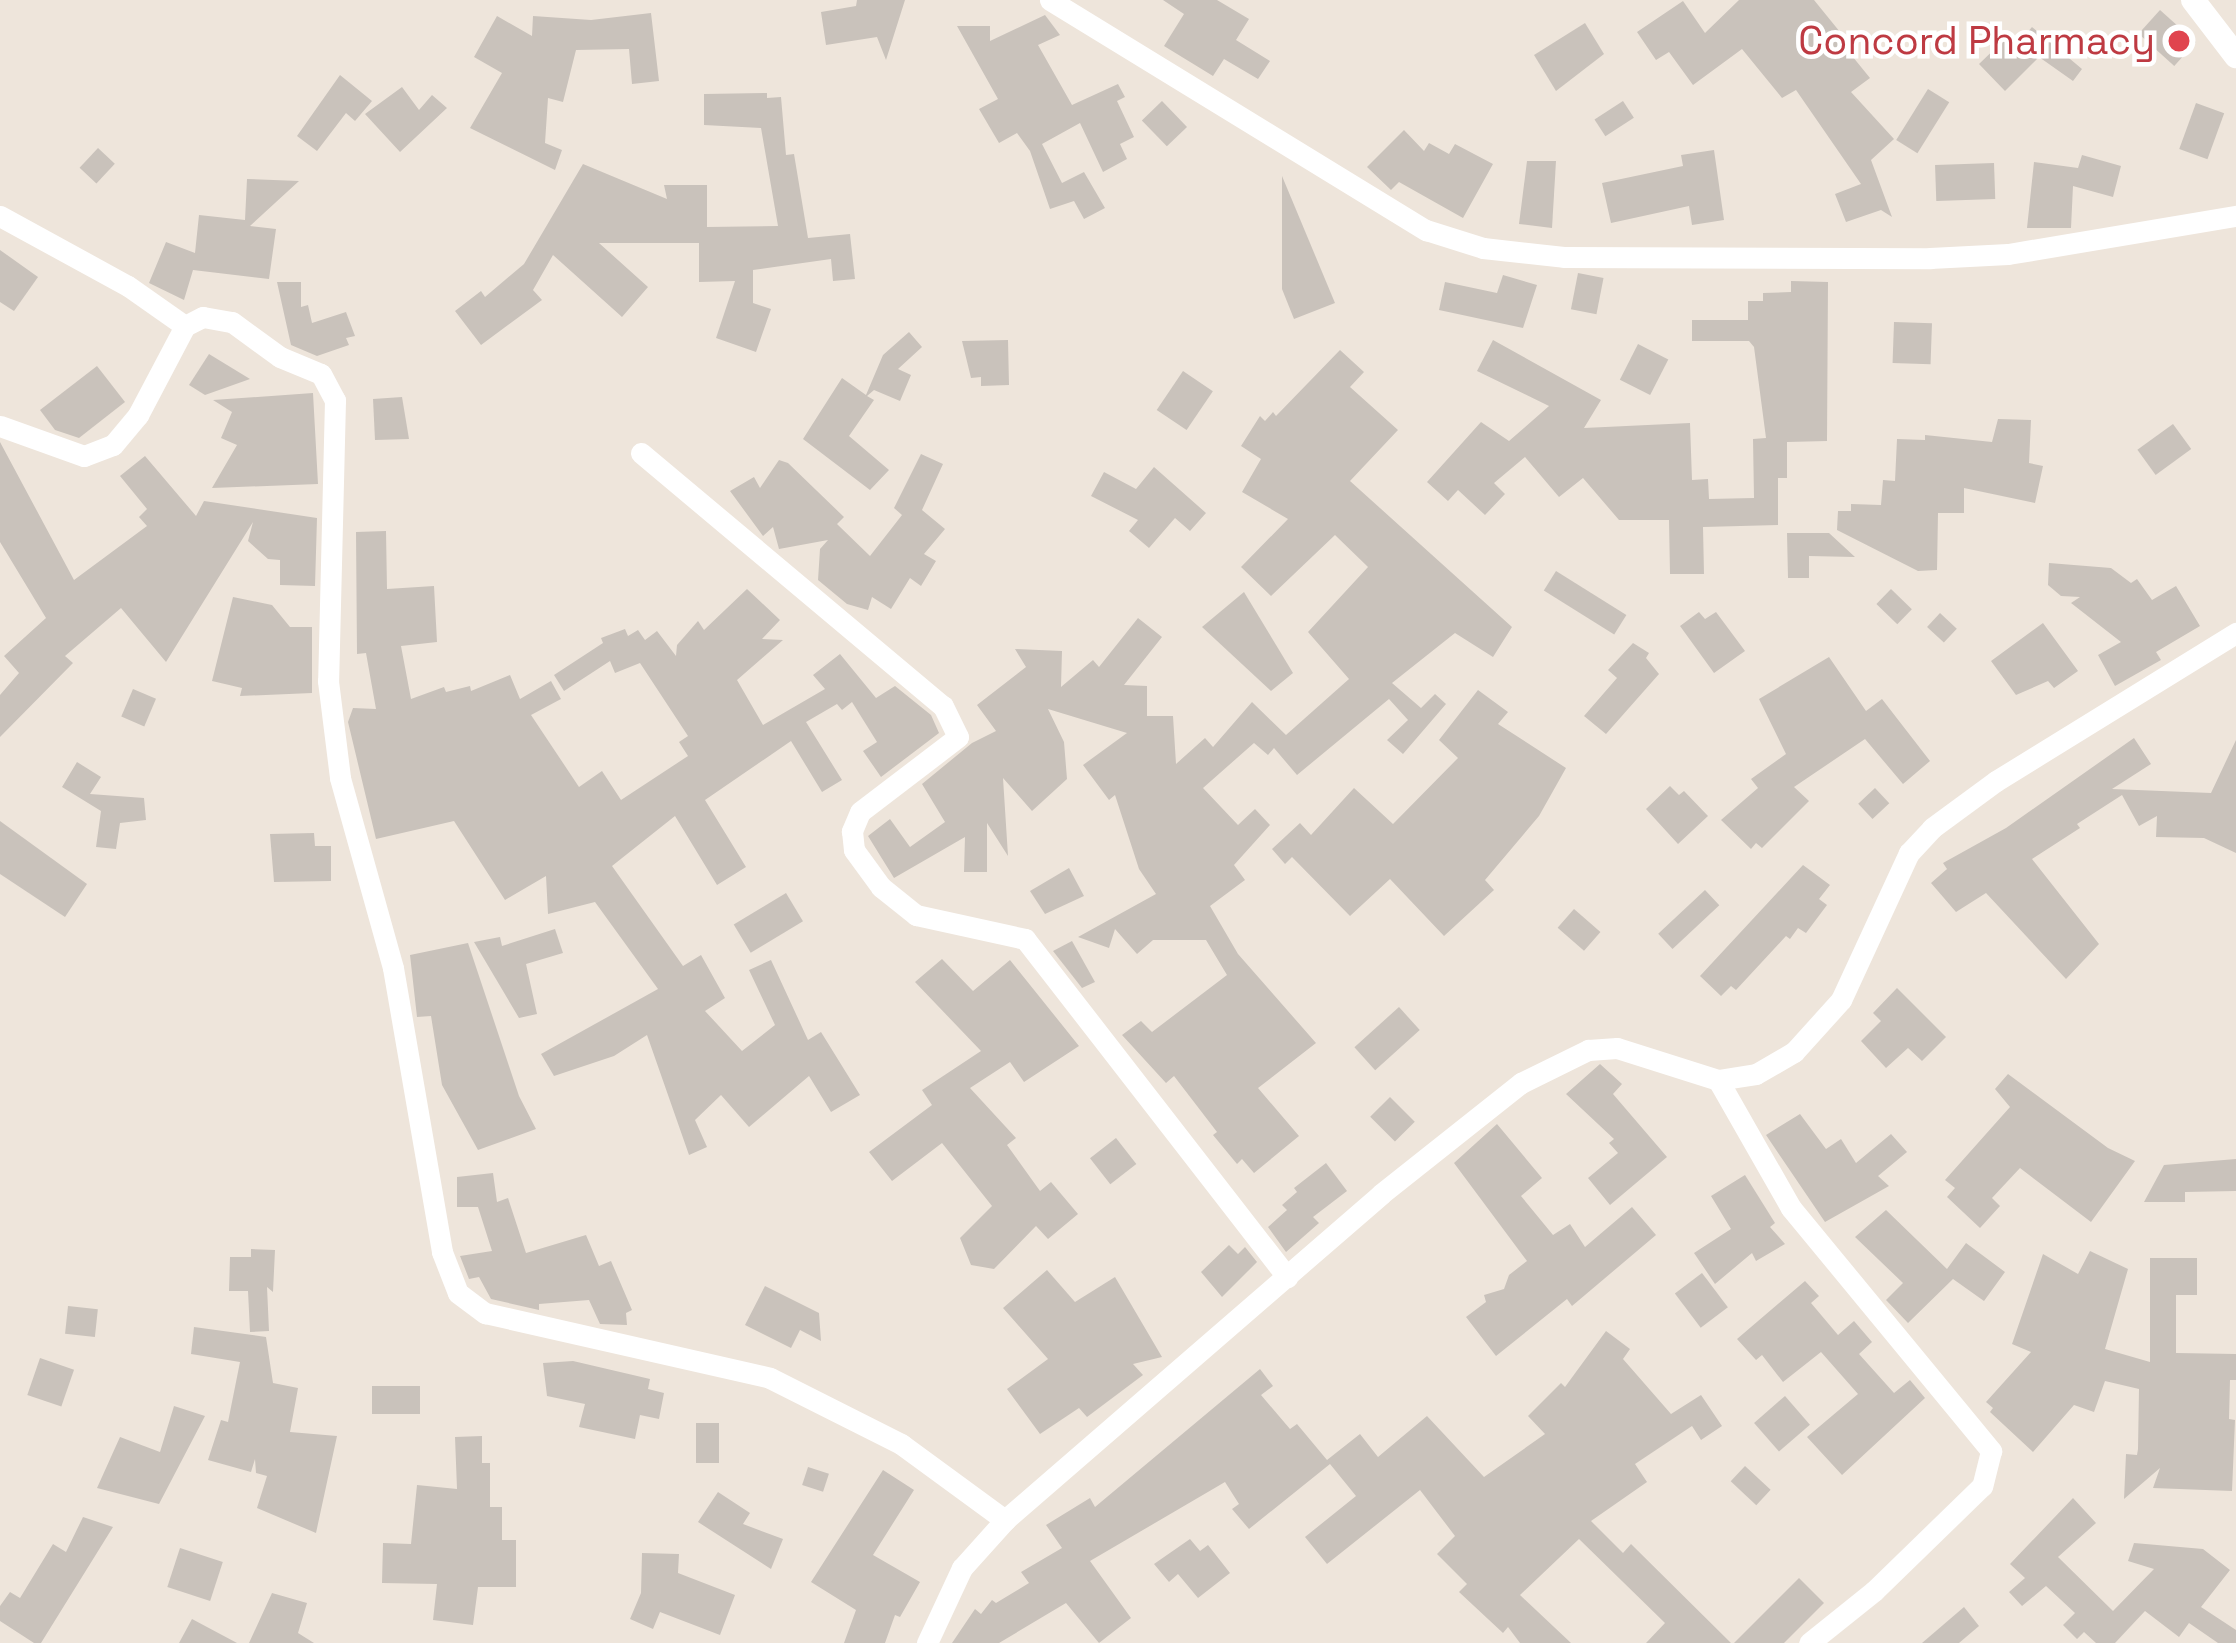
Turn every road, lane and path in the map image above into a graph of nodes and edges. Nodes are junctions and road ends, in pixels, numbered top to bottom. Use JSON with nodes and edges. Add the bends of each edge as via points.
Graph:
{"nodes":[{"id":1,"x":1050,"y":0,"type":"edge"},
{"id":2,"x":2193,"y":0,"type":"edge"},
{"id":3,"x":2236,"y":56,"type":"edge"},
{"id":4,"x":0,"y":216,"type":"edge"},
{"id":5,"x":2236,"y":216,"type":"edge"},
{"id":6,"x":185,"y":326,"type":"junction"},
{"id":7,"x":0,"y":427,"type":"edge"},
{"id":8,"x":641,"y":453,"type":"dead end"},
{"id":9,"x":2236,"y":633,"type":"edge"},
{"id":10,"x":1718,"y":1080,"type":"junction"},
{"id":11,"x":1287,"y":1277,"type":"junction"},
{"id":12,"x":1005,"y":1520,"type":"junction"},
{"id":13,"x":928,"y":1643,"type":"edge"},
{"id":14,"x":1809,"y":1643,"type":"edge"}],
"edges":[{"from":1,"to":5,"type":"street","via":[[1426,230],[1483,248],[1698,260],[1949,257]]},
{"from":2,"to":3,"type":"street"},
{"from":4,"to":6,"type":"street"},
{"from":6,"to":7,"type":"street","via":[[138,415],[112,445],[84,456]]},
{"from":6,"to":12,"type":"street","via":[[203,317],[232,322],[280,357],[321,374],[335,400],[328,681],[340,778],[393,968],[442,1252],[458,1293],[485,1313],[770,1378],[901,1444]]},
{"from":8,"to":11,"type":"street","via":[[943,706],[958,737],[860,812],[854,850],[881,887],[916,915],[1025,939]]},
{"from":9,"to":10,"type":"street","via":[[1932,828],[1909,853],[1859,969],[1820,1027],[1756,1073]]},
{"from":10,"to":11,"type":"street","via":[[1617,1048],[1556,1062],[1381,1194]]},
{"from":10,"to":14,"type":"street","via":[[1791,1208],[1991,1451],[1982,1486]]},
{"from":11,"to":12,"type":"street"},
{"from":12,"to":13,"type":"street","via":[[962,1568]]}]}
